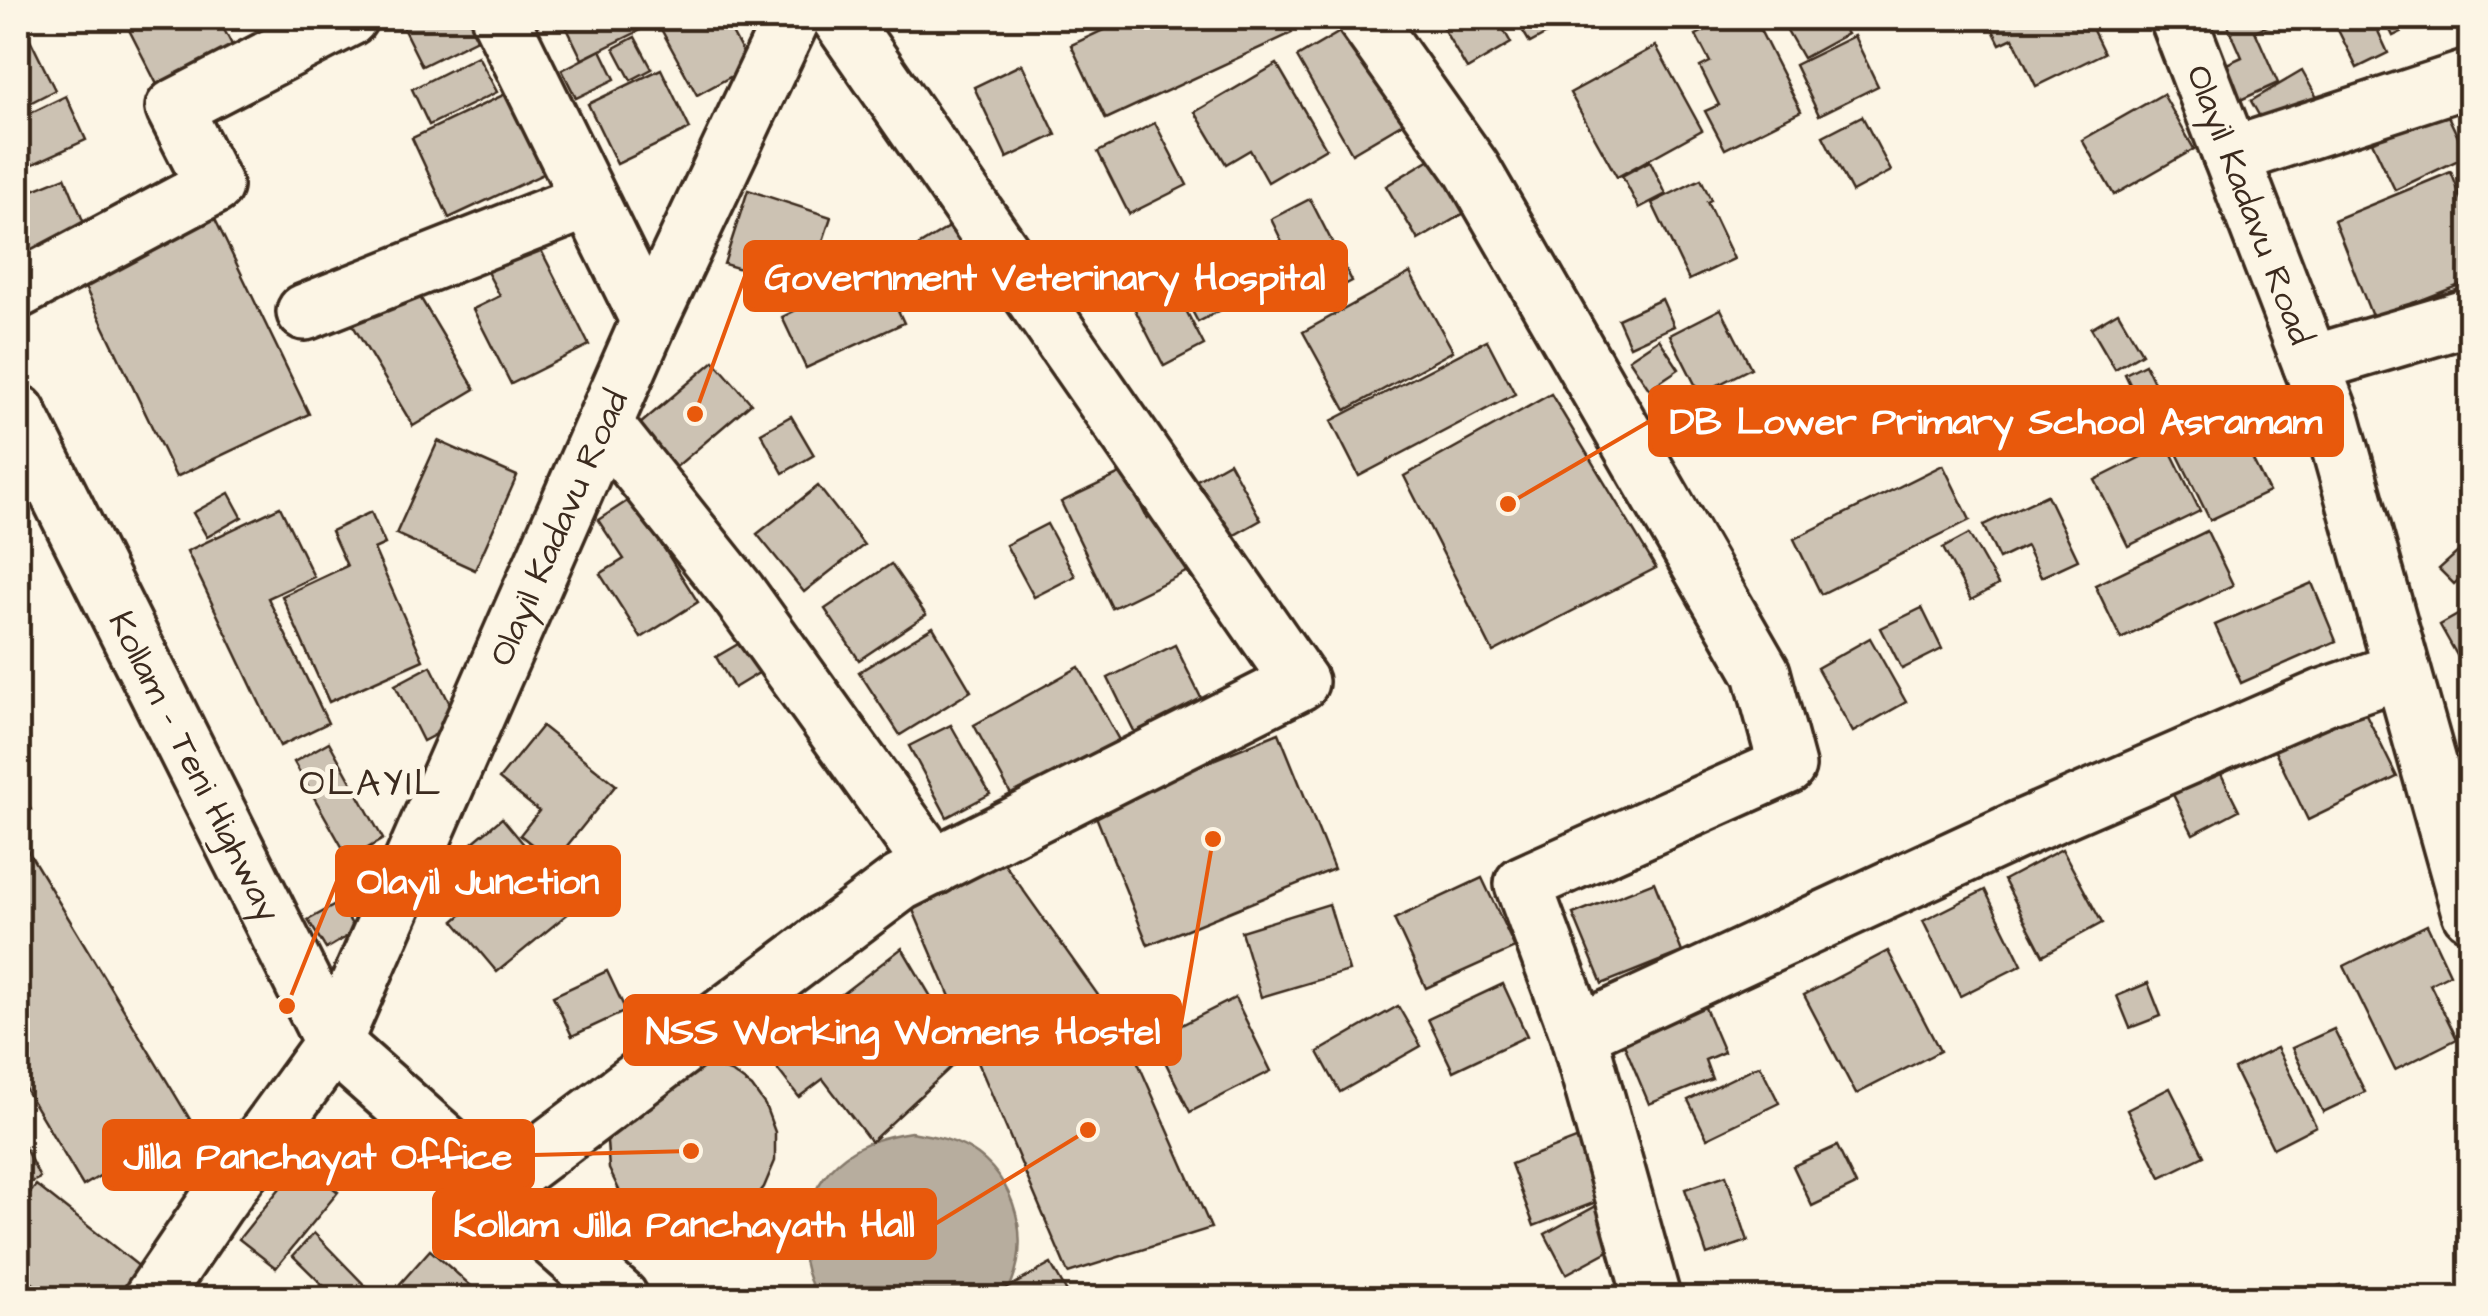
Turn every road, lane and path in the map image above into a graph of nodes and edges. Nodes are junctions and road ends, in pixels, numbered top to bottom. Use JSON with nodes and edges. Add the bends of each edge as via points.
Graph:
{"nodes":[{"id":1,"x":348,"y":18,"type":"edge"},
{"id":2,"x":500,"y":18,"type":"edge"},
{"id":3,"x":792,"y":18,"type":"edge"},
{"id":4,"x":840,"y":18,"type":"edge"},
{"id":5,"x":1366,"y":18,"type":"edge"},
{"id":6,"x":2178,"y":18,"type":"edge"},
{"id":7,"x":2470,"y":78,"type":"edge"},
{"id":8,"x":2231,"y":156,"type":"junction"},
{"id":9,"x":588,"y":200,"type":"junction"},
{"id":10,"x":18,"y":290,"type":"edge"},
{"id":11,"x":305,"y":312,"type":"dead end"},
{"id":12,"x":2470,"y":318,"type":"edge"},
{"id":13,"x":648,"y":322,"type":"junction"},
{"id":14,"x":2311,"y":364,"type":"junction"},
{"id":15,"x":18,"y":413,"type":"edge"},
{"id":16,"x":605,"y":426,"type":"junction"},
{"id":17,"x":2402,"y":670,"type":"junction"},
{"id":18,"x":934,"y":867,"type":"junction"},
{"id":19,"x":2470,"y":912,"type":"edge"},
{"id":20,"x":1578,"y":1033,"type":"junction"},
{"id":21,"x":334,"y":1042,"type":"junction"},
{"id":22,"x":496,"y":1187,"type":"junction"},
{"id":23,"x":152,"y":1298,"type":"edge"},
{"id":24,"x":620,"y":1298,"type":"edge"},
{"id":25,"x":1652,"y":1298,"type":"edge"}],
"edges":[{"from":1,"to":10,"type":"street","via":[[174,108],[214,186]]},
{"from":2,"to":9,"type":"street"},
{"from":3,"to":13,"type":"street","name":"Olayil Kadavu Road"},
{"from":4,"to":18,"type":"street","via":[[1300,682]]},
{"from":5,"to":20,"type":"street","via":[[1472,169],[1762,672],[1787,766],[1523,884]]},
{"from":6,"to":8,"type":"street","name":"Olayil Kadavu Road"},
{"from":7,"to":8,"type":"street"},
{"from":8,"to":14,"type":"street","name":"Olayil Kadavu Road"},
{"from":9,"to":11,"type":"street"},
{"from":9,"to":13,"type":"street"},
{"from":12,"to":14,"type":"street"},
{"from":13,"to":16,"type":"street","name":"Olayil Kadavu Road"},
{"from":14,"to":17,"type":"street","name":"Olayil Kadavu Road"},
{"from":15,"to":21,"type":"street","name":"Kollam - Teni Highway"},
{"from":16,"to":18,"type":"street","via":[[738,593]]},
{"from":16,"to":21,"type":"street","name":"Olayil Kadavu Road"},
{"from":17,"to":19,"type":"street","name":"Olayil Kadavu Road"},
{"from":17,"to":20,"type":"street","via":[[2324,697],[2013,832]]},
{"from":18,"to":22,"type":"street","via":[[900,883]]},
{"from":20,"to":25,"type":"street"},
{"from":21,"to":22,"type":"street","name":"Kollam - Teni Highway"},
{"from":21,"to":23,"type":"street","name":"Olayil Kadavu Road"},
{"from":22,"to":24,"type":"street","name":"Kollam - Teni Highway"}]}
